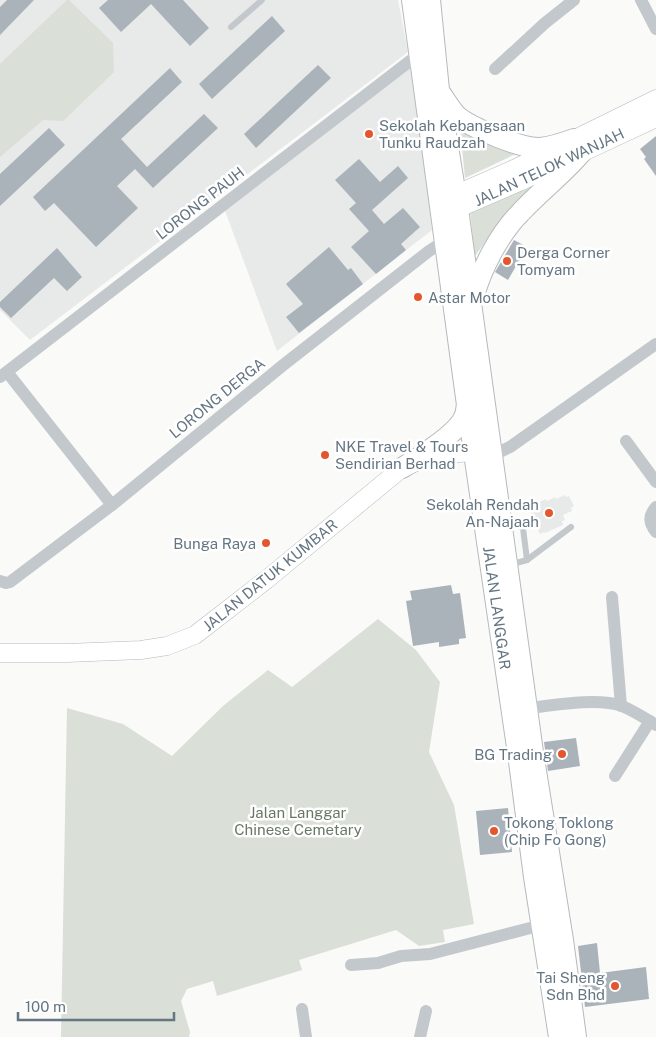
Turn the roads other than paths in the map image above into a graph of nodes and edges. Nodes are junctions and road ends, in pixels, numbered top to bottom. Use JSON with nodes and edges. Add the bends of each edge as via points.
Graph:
{"nodes":[{"id":1,"x":262,"y":0,"type":"edge"},
{"id":2,"x":412,"y":0,"type":"edge"},
{"id":3,"x":430,"y":0,"type":"edge"},
{"id":4,"x":574,"y":0,"type":"edge"},
{"id":5,"x":641,"y":0,"type":"edge"},
{"id":6,"x":231,"y":26,"type":"dead end"},
{"id":7,"x":656,"y":29,"type":"edge"},
{"id":8,"x":419,"y":54,"type":"junction"},
{"id":9,"x":495,"y":70,"type":"dead end"},
{"id":10,"x":439,"y":90,"type":"junction"},
{"id":11,"x":656,"y":99,"type":"edge"},
{"id":12,"x":656,"y":118,"type":"edge"},
{"id":13,"x":578,"y":146,"type":"junction"},
{"id":14,"x":449,"y":205,"type":"junction"},
{"id":15,"x":446,"y":240,"type":"junction"},
{"id":16,"x":471,"y":307,"type":"junction"},
{"id":17,"x":656,"y":344,"type":"edge"},
{"id":18,"x":4,"y":374,"type":"edge"},
{"id":19,"x":467,"y":406,"type":"junction"},
{"id":20,"x":626,"y":441,"type":"dead end"},
{"id":21,"x":486,"y":452,"type":"junction"},
{"id":22,"x":402,"y":468,"type":"junction"},
{"id":23,"x":656,"y":482,"type":"edge"},
{"id":24,"x":112,"y":505,"type":"junction"},
{"id":25,"x":656,"y":507,"type":"edge"},
{"id":26,"x":571,"y":527,"type":"dead end"},
{"id":27,"x":656,"y":532,"type":"edge"},
{"id":28,"x":518,"y":563,"type":"junction"},
{"id":29,"x":5,"y":581,"type":"edge"},
{"id":30,"x":612,"y":597,"type":"dead end"},
{"id":31,"x":0,"y":653,"type":"edge"},
{"id":32,"x":621,"y":706,"type":"junction"},
{"id":33,"x":520,"y":709,"type":"junction"},
{"id":34,"x":653,"y":723,"type":"edge"},
{"id":35,"x":615,"y":776,"type":"dead end"},
{"id":36,"x":542,"y":925,"type":"junction"},
{"id":37,"x":351,"y":965,"type":"dead end"},
{"id":38,"x":302,"y":1009,"type":"dead end"},
{"id":39,"x":426,"y":1011,"type":"dead end"},
{"id":40,"x":306,"y":1037,"type":"edge"},
{"id":41,"x":420,"y":1037,"type":"edge"},
{"id":42,"x":559,"y":1037,"type":"edge"},
{"id":43,"x":576,"y":1037,"type":"edge"}],
"edges":[{"from":1,"to":6,"type":"lane"},
{"from":2,"to":8,"type":"main road","name":"JALAN LANGGAR"},
{"from":3,"to":10,"type":"main road","name":"JALAN LANGGAR"},
{"from":4,"to":9,"type":"street"},
{"from":5,"to":7,"type":"street"},
{"from":8,"to":14,"type":"main road","name":"JALAN LANGGAR"},
{"from":8,"to":18,"type":"street","name":"LORONG PAUH"},
{"from":10,"to":13,"type":"main road","via":[[458,116],[504,139],[538,148]]},
{"from":10,"to":14,"type":"main road","name":"JALAN LANGGAR"},
{"from":11,"to":13,"type":"main road","name":"JALAN TELOK WANJAH"},
{"from":12,"to":13,"type":"main road","name":"JALAN TELOK WANJAH"},
{"from":13,"to":14,"type":"main road","name":"JALAN TELOK WANJAH"},
{"from":13,"to":16,"type":"main road","via":[[567,170],[508,227],[483,269]]},
{"from":14,"to":15,"type":"main road","name":"JALAN LANGGAR"},
{"from":14,"to":16,"type":"main road","name":"JALAN LANGGAR"},
{"from":15,"to":19,"type":"main road","name":"JALAN LANGGAR"},
{"from":15,"to":24,"type":"street","name":"LORONG DERGA","via":[[282,366]]},
{"from":16,"to":21,"type":"main road","name":"JALAN LANGGAR"},
{"from":17,"to":21,"type":"street","via":[[510,447]]},
{"from":18,"to":24,"type":"street"},
{"from":19,"to":21,"type":"main road","name":"JALAN LANGGAR"},
{"from":19,"to":22,"type":"main road","via":[[464,417],[454,430]]},
{"from":20,"to":23,"type":"street"},
{"from":21,"to":22,"type":"main road","name":"JALAN DATUK KUMBAR","via":[[435,455]]},
{"from":21,"to":28,"type":"main road","name":"JALAN LANGGAR","via":[[503,527]]},
{"from":21,"to":33,"type":"main road","name":"JALAN LANGGAR"},
{"from":22,"to":31,"type":"main road","name":"JALAN DATUK KUMBAR","via":[[195,635],[167,646],[141,650]]},
{"from":24,"to":29,"type":"street","name":"LORONG DERGA"},
{"from":25,"to":27,"type":"street","via":[[650,517]]},
{"from":26,"to":28,"type":"lane"},
{"from":28,"to":33,"type":"main road","name":"JALAN LANGGAR"},
{"from":30,"to":32,"type":"street"},
{"from":32,"to":33,"type":"street","via":[[591,702]]},
{"from":32,"to":34,"type":"street"},
{"from":33,"to":36,"type":"main road","name":"JALAN LANGGAR"},
{"from":33,"to":43,"type":"main road","name":"JALAN LANGGAR"},
{"from":34,"to":35,"type":"street"},
{"from":36,"to":37,"type":"street","via":[[430,954]]},
{"from":36,"to":42,"type":"main road","name":"JALAN LANGGAR"},
{"from":38,"to":40,"type":"street"},
{"from":39,"to":41,"type":"street"}]}
